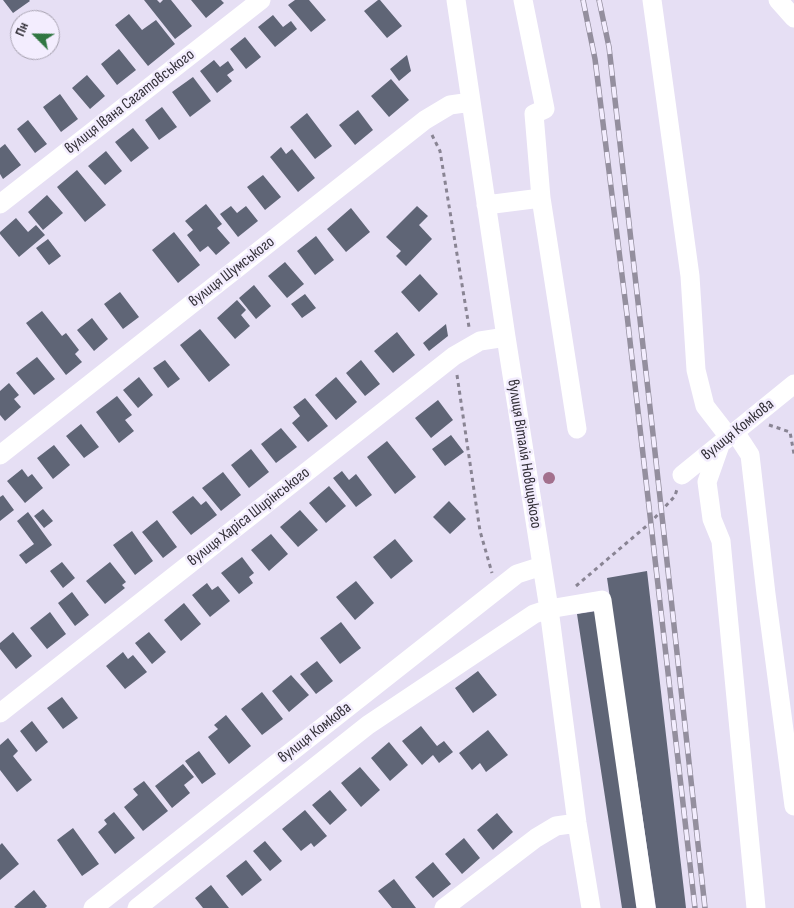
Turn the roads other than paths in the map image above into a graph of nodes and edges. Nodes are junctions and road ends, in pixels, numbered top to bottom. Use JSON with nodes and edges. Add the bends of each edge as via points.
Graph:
{"nodes":[{"id":1,"x":261,"y":0,"type":"edge"},
{"id":2,"x":456,"y":0,"type":"edge"},
{"id":3,"x":523,"y":0,"type":"edge"},
{"id":4,"x":652,"y":0,"type":"edge"},
{"id":5,"x":778,"y":0,"type":"edge"},
{"id":6,"x":794,"y":18,"type":"edge"},
{"id":7,"x":471,"y":102,"type":"junction"},
{"id":8,"x":540,"y":198,"type":"junction"},
{"id":9,"x":0,"y":204,"type":"edge"},
{"id":10,"x":486,"y":205,"type":"junction"},
{"id":11,"x":506,"y":338,"type":"junction"},
{"id":12,"x":794,"y":384,"type":"edge"},
{"id":13,"x":577,"y":429,"type":"dead end"},
{"id":14,"x":728,"y":438,"type":"junction"},
{"id":15,"x":0,"y":455,"type":"edge"},
{"id":16,"x":682,"y":475,"type":"road end"},
{"id":17,"x":542,"y":566,"type":"junction"},
{"id":18,"x":549,"y":609,"type":"junction"},
{"id":19,"x":0,"y":713,"type":"edge"},
{"id":20,"x":794,"y":806,"type":"edge"},
{"id":21,"x":577,"y":823,"type":"junction"},
{"id":22,"x":93,"y":908,"type":"edge"},
{"id":23,"x":137,"y":908,"type":"edge"},
{"id":24,"x":444,"y":908,"type":"edge"},
{"id":25,"x":591,"y":908,"type":"edge"},
{"id":26,"x":646,"y":908,"type":"edge"},
{"id":27,"x":756,"y":908,"type":"edge"}],
"edges":[{"from":1,"to":9,"type":"street","name":"вулиця Івана Сагатовського"},
{"from":2,"to":7,"type":"street","name":"вулиця Віталія Новицького"},
{"from":3,"to":8,"type":"street","via":[[545,109],[534,114]]},
{"from":4,"to":14,"type":"street","via":[[690,276],[696,370],[705,406]]},
{"from":5,"to":6,"type":"street"},
{"from":7,"to":10,"type":"street","name":"вулиця Віталія Новицького"},
{"from":7,"to":15,"type":"street","name":"вулиця Шумського","via":[[450,106],[425,120]]},
{"from":8,"to":10,"type":"street"},
{"from":8,"to":13,"type":"street"},
{"from":10,"to":11,"type":"street","name":"вулиця Віталія Новицького"},
{"from":11,"to":17,"type":"street","name":"вулиця Віталія Новицького"},
{"from":11,"to":19,"type":"street","name":"вулиця Харіса Ширінського","via":[[480,341],[454,356]]},
{"from":12,"to":14,"type":"street","name":"вулиця Комкова"},
{"from":14,"to":16,"type":"street","name":"вулиця Комкова"},
{"from":14,"to":20,"type":"street","via":[[750,455]]},
{"from":14,"to":27,"type":"street","via":[[707,482],[712,519],[721,541]]},
{"from":17,"to":18,"type":"street","name":"вулиця Віталія Новицького"},
{"from":17,"to":22,"type":"street","name":"вулиця Комкова","via":[[517,574]]},
{"from":18,"to":21,"type":"street","name":"вулиця Віталія Новицького"},
{"from":18,"to":23,"type":"street","name":"вулиця Комкова","via":[[534,614],[368,725]]},
{"from":18,"to":26,"type":"street","name":"вулиця Комкова","via":[[602,600]]},
{"from":21,"to":24,"type":"street","via":[[556,826],[536,838]]},
{"from":21,"to":25,"type":"street","name":"вулиця Віталія Новицького"}]}
